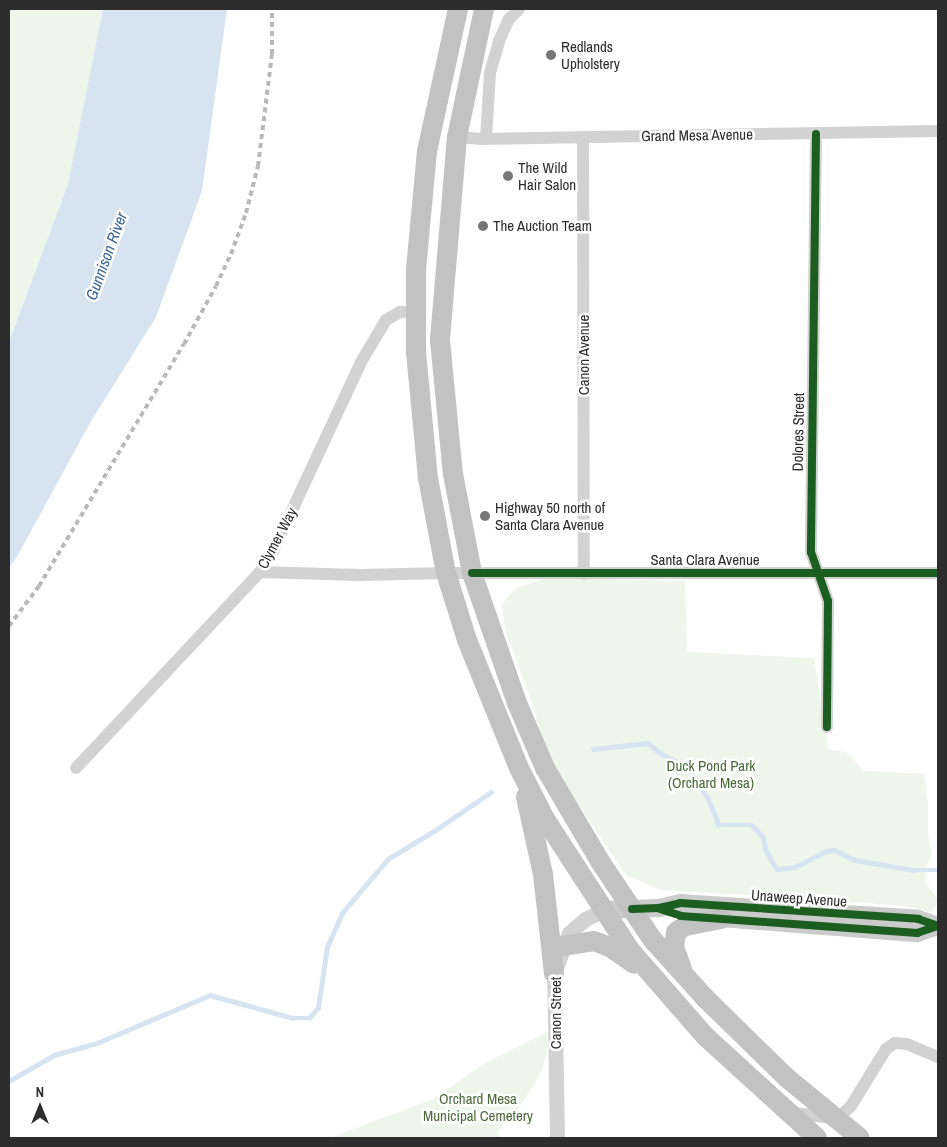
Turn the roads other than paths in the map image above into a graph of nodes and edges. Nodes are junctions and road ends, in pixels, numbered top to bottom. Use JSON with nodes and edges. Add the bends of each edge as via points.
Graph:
{"nodes":[{"id":1,"x":458,"y":9,"type":"edge"},
{"id":2,"x":469,"y":9,"type":"edge"},
{"id":3,"x":484,"y":9,"type":"edge"},
{"id":4,"x":519,"y":9,"type":"edge"},
{"id":5,"x":938,"y":131,"type":"edge"},
{"id":6,"x":816,"y":134,"type":"junction"},
{"id":7,"x":456,"y":137,"type":"junction"},
{"id":8,"x":583,"y":137,"type":"junction"},
{"id":9,"x":486,"y":138,"type":"junction"},
{"id":10,"x":427,"y":151,"type":"junction"},
{"id":11,"x":416,"y":311,"type":"junction"},
{"id":12,"x":440,"y":340,"type":"junction"},
{"id":13,"x":416,"y":352,"type":"junction"},
{"id":14,"x":260,"y":572,"type":"junction"},
{"id":15,"x":446,"y":573,"type":"junction"},
{"id":16,"x":472,"y":573,"type":"junction"},
{"id":17,"x":818,"y":573,"type":"junction"},
{"id":18,"x":938,"y":573,"type":"edge"},
{"id":19,"x":584,"y":574,"type":"junction"},
{"id":20,"x":827,"y":727,"type":"dead end"},
{"id":21,"x":76,"y":768,"type":"dead end"},
{"id":22,"x":519,"y":768,"type":"junction"},
{"id":23,"x":659,"y":908,"type":"junction"},
{"id":24,"x":632,"y":909,"type":"junction"},
{"id":25,"x":604,"y":910,"type":"junction"},
{"id":26,"x":721,"y":918,"type":"junction"},
{"id":27,"x":937,"y":926,"type":"edge"},
{"id":28,"x":563,"y":946,"type":"junction"},
{"id":29,"x":554,"y":973,"type":"junction"},
{"id":30,"x":684,"y":975,"type":"junction"},
{"id":31,"x":653,"y":976,"type":"junction"},
{"id":32,"x":938,"y":1057,"type":"edge"},
{"id":33,"x":786,"y":1112,"type":"junction"},
{"id":34,"x":837,"y":1119,"type":"junction"},
{"id":35,"x":557,"y":1138,"type":"edge"},
{"id":36,"x":817,"y":1138,"type":"edge"},
{"id":37,"x":860,"y":1138,"type":"edge"}],
"edges":[{"from":1,"to":10,"type":"highway"},
{"from":2,"to":7,"type":"highway","via":[[446,102]]},
{"from":3,"to":7,"type":"highway"},
{"from":4,"to":9,"type":"street","via":[[509,19],[492,65]]},
{"from":5,"to":6,"type":"street","name":"Grand Mesa Avenue"},
{"from":6,"to":8,"type":"street","name":"Grand Mesa Avenue"},
{"from":6,"to":17,"type":"street","name":"Dolores Street","via":[[811,552]]},
{"from":7,"to":9,"type":"street","name":"Grand Mesa Avenue"},
{"from":7,"to":12,"type":"highway"},
{"from":8,"to":9,"type":"street","name":"Grand Mesa Avenue"},
{"from":8,"to":19,"type":"street","name":"Canon Avenue"},
{"from":10,"to":11,"type":"highway","via":[[416,269]]},
{"from":10,"to":12,"type":"highway","via":[[438,170],[427,325]]},
{"from":11,"to":13,"type":"highway"},
{"from":11,"to":14,"type":"street","name":"Clymer Way","via":[[400,312],[386,320],[361,362],[273,551]]},
{"from":12,"to":16,"type":"highway","via":[[454,474]]},
{"from":13,"to":15,"type":"highway","via":[[428,478]]},
{"from":13,"to":16,"type":"highway","via":[[424,366],[451,549]]},
{"from":14,"to":15,"type":"street","name":"Santa Clara Avenue"},
{"from":14,"to":21,"type":"street","name":"Clymer Way"},
{"from":15,"to":16,"type":"street","name":"Santa Clara Avenue"},
{"from":15,"to":22,"type":"highway","via":[[467,640]]},
{"from":16,"to":19,"type":"street","name":"Santa Clara Avenue"},
{"from":16,"to":24,"type":"highway","via":[[517,702],[545,768]]},
{"from":17,"to":18,"type":"street","name":"Santa Clara Avenue"},
{"from":17,"to":19,"type":"street","name":"Santa Clara Avenue"},
{"from":17,"to":20,"type":"street","name":"Dolores Street","via":[[828,600]]},
{"from":22,"to":25,"type":"highway","via":[[545,819]]},
{"from":22,"to":29,"type":"highway","via":[[542,874]]},
{"from":23,"to":24,"type":"main road","name":"Unaweep Avenue"},
{"from":23,"to":26,"type":"main road","name":"Unaweep Avenue","via":[[681,916]]},
{"from":23,"to":27,"type":"main road","name":"Unaweep Avenue","via":[[680,903],[918,920]]},
{"from":24,"to":25,"type":"main road","name":"Unaweep Avenue"},
{"from":24,"to":30,"type":"highway","via":[[652,939]]},
{"from":25,"to":28,"type":"street","name":"Canon Street","via":[[577,924]]},
{"from":25,"to":31,"type":"highway","via":[[630,950]]},
{"from":26,"to":27,"type":"main road","name":"Unaweep Avenue","via":[[917,934]]},
{"from":26,"to":30,"type":"highway","via":[[685,926],[676,932],[674,947]]},
{"from":28,"to":29,"type":"street","name":"Canon Street"},
{"from":28,"to":31,"type":"highway","via":[[594,941],[610,947]]},
{"from":29,"to":35,"type":"street","name":"Canon Street"},
{"from":30,"to":34,"type":"highway","via":[[786,1078]]},
{"from":31,"to":33,"type":"highway","via":[[706,1037]]},
{"from":32,"to":34,"type":"street","via":[[907,1044],[895,1043],[886,1049],[851,1106]]},
{"from":33,"to":34,"type":"street"},
{"from":33,"to":36,"type":"highway"},
{"from":34,"to":37,"type":"highway"}]}
